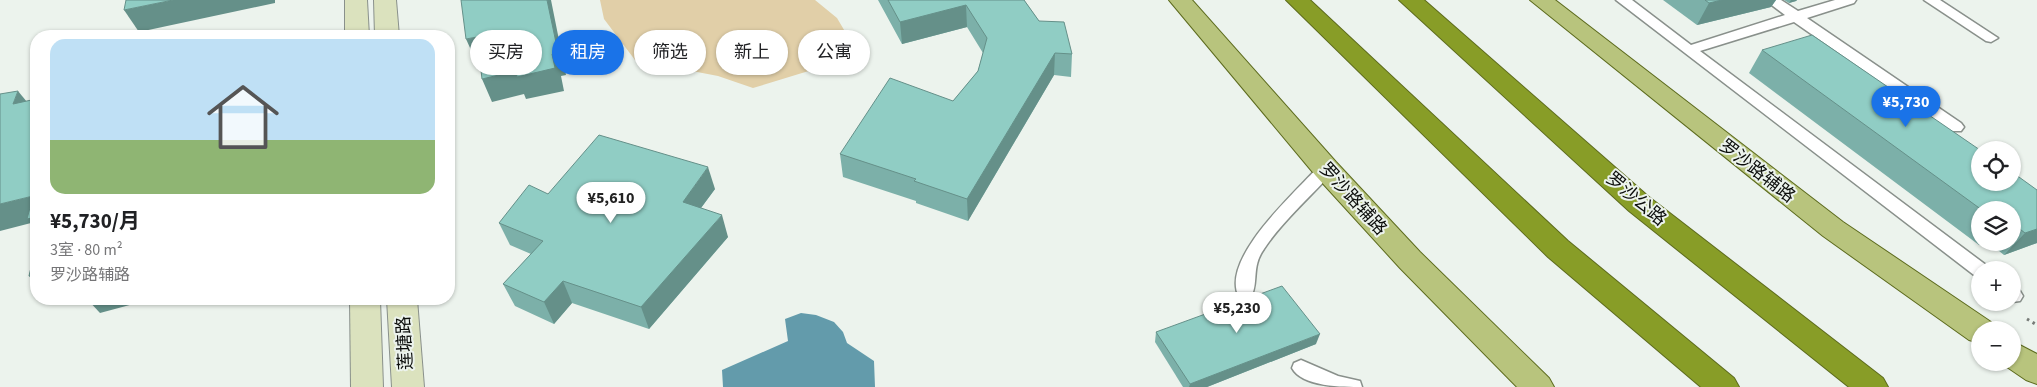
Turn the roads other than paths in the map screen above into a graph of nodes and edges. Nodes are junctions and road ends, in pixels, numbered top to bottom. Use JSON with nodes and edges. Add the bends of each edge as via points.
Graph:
{"nodes":[{"id":1,"x":356,"y":0,"type":"edge"},
{"id":2,"x":385,"y":0,"type":"edge"},
{"id":3,"x":1180,"y":0,"type":"edge"},
{"id":4,"x":1297,"y":0,"type":"edge"},
{"id":5,"x":1410,"y":0,"type":"edge"},
{"id":6,"x":1540,"y":0,"type":"edge"},
{"id":7,"x":1623,"y":0,"type":"edge"},
{"id":8,"x":1772,"y":0,"type":"edge"},
{"id":9,"x":1849,"y":0,"type":"edge"},
{"id":10,"x":1931,"y":0,"type":"edge"},
{"id":11,"x":1796,"y":16,"type":"junction"},
{"id":12,"x":357,"y":30,"type":"edge"},
{"id":13,"x":387,"y":30,"type":"edge"},
{"id":14,"x":1991,"y":38,"type":"dead end"},
{"id":15,"x":1689,"y":50,"type":"junction"},
{"id":16,"x":1956,"y":127,"type":"dead end"},
{"id":17,"x":1326,"y":169,"type":"junction"},
{"id":18,"x":1971,"y":263,"type":"edge"},
{"id":19,"x":1246,"y":292,"type":"dead end"},
{"id":20,"x":364,"y":305,"type":"edge"},
{"id":21,"x":402,"y":305,"type":"edge"},
{"id":22,"x":1971,"y":325,"type":"edge"},
{"id":23,"x":2021,"y":360,"type":"edge"},
{"id":24,"x":1301,"y":368,"type":"dead end"},
{"id":25,"x":2037,"y":371,"type":"edge"},
{"id":26,"x":367,"y":387,"type":"edge"},
{"id":27,"x":408,"y":387,"type":"edge"},
{"id":28,"x":1353,"y":387,"type":"edge"},
{"id":29,"x":1538,"y":387,"type":"edge"},
{"id":30,"x":1723,"y":387,"type":"edge"},
{"id":31,"x":1872,"y":387,"type":"edge"}],
"edges":[{"from":1,"to":12,"type":"street"},
{"from":2,"to":13,"type":"street"},
{"from":3,"to":17,"type":"main road","name":"罗沙路辅路"},
{"from":4,"to":30,"type":"highway","via":[[1558,249]]},
{"from":5,"to":31,"type":"highway","name":"罗沙公路","via":[[1639,204]]},
{"from":6,"to":22,"type":"main road","name":"罗沙路辅路","via":[[1833,230]]},
{"from":7,"to":15,"type":"lane"},
{"from":8,"to":11,"type":"lane"},
{"from":9,"to":11,"type":"lane"},
{"from":10,"to":14,"type":"lane"},
{"from":11,"to":15,"type":"lane"},
{"from":11,"to":16,"type":"lane"},
{"from":15,"to":18,"type":"lane"},
{"from":17,"to":19,"type":"lane","via":[[1257,246],[1246,267]]},
{"from":17,"to":29,"type":"main road","name":"罗沙路辅路","via":[[1410,260]]},
{"from":20,"to":26,"type":"street"},
{"from":21,"to":27,"type":"street","name":"莲塘路"},
{"from":23,"to":25,"type":"main road"},
{"from":24,"to":28,"type":"lane"}]}
